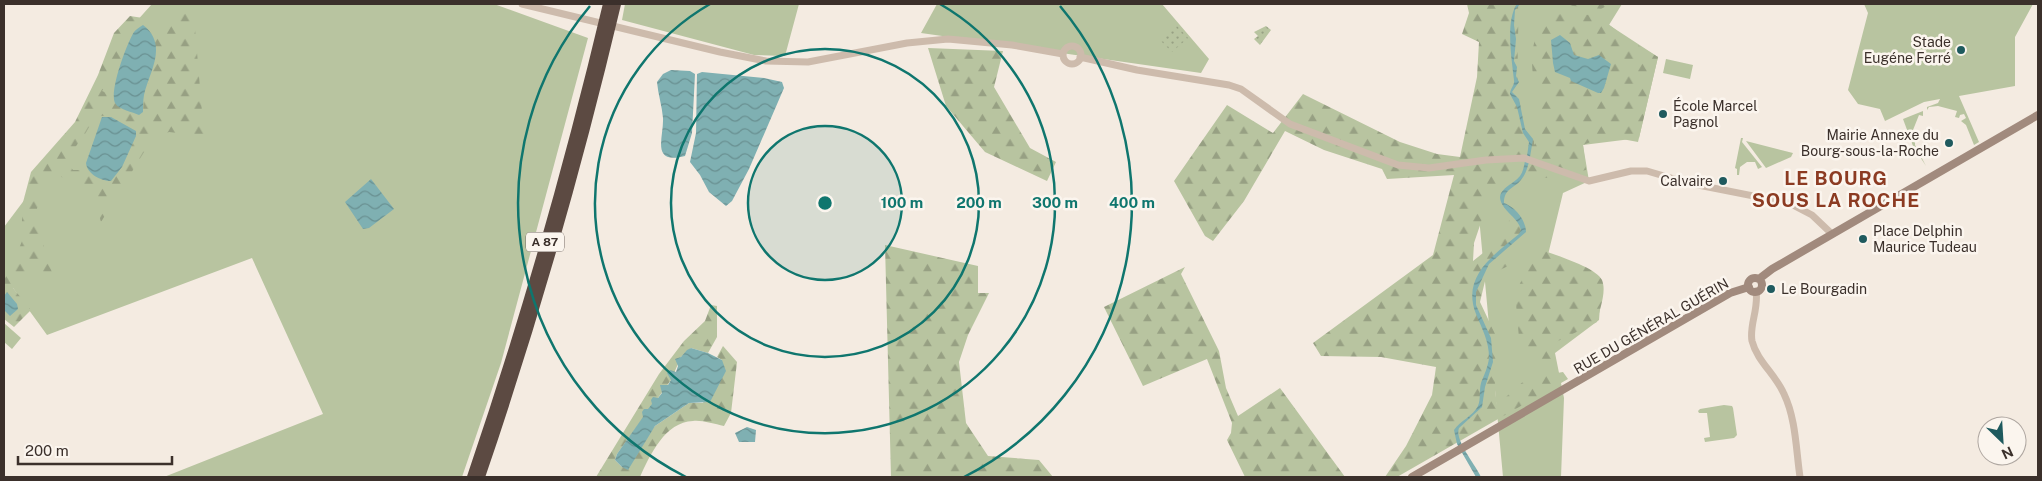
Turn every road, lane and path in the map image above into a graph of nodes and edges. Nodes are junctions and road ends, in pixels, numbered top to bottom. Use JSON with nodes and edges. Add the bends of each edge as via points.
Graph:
{"nodes":[{"id":1,"x":522,"y":4,"type":"edge"},
{"id":2,"x":608,"y":4,"type":"edge"},
{"id":3,"x":616,"y":4,"type":"edge"},
{"id":4,"x":1063,"y":54,"type":"junction"},
{"id":5,"x":1080,"y":57,"type":"junction"},
{"id":6,"x":2038,"y":114,"type":"edge"},
{"id":7,"x":1832,"y":234,"type":"junction"},
{"id":8,"x":1752,"y":289,"type":"junction"},
{"id":9,"x":472,"y":477,"type":"edge"},
{"id":10,"x":480,"y":477,"type":"edge"},
{"id":11,"x":1412,"y":477,"type":"edge"},
{"id":12,"x":1800,"y":477,"type":"edge"}],
"edges":[{"from":1,"to":4,"type":"street","via":[[740,57],[781,62],[808,62],[948,38]]},
{"from":2,"to":9,"type":"highway","number":"A 87","via":[[536,275]]},
{"from":3,"to":10,"type":"highway","number":"A 87","via":[[554,239]]},
{"from":4,"to":5,"type":"street","via":[[1063,60],[1070,64],[1076,64]]},
{"from":4,"to":5,"type":"street","via":[[1066,48],[1073,46],[1079,50]]},
{"from":5,"to":7,"type":"street","via":[[1229,85],[1290,124],[1412,168],[1524,158],[1589,181],[1631,171],[1647,171],[1688,183],[1789,203],[1810,214]]},
{"from":6,"to":7,"type":"main road"},
{"from":7,"to":8,"type":"main road","name":"RUE DU GÉNÉRAL GUÉRIN","via":[[1759,279],[1752,279],[1749,282]]},
{"from":8,"to":11,"type":"main road","name":"RUE DU GÉNÉRAL GUÉRIN","via":[[1730,293]]},
{"from":8,"to":12,"type":"street","via":[[1758,304],[1752,340],[1760,358],[1781,386],[1788,404]]}]}
